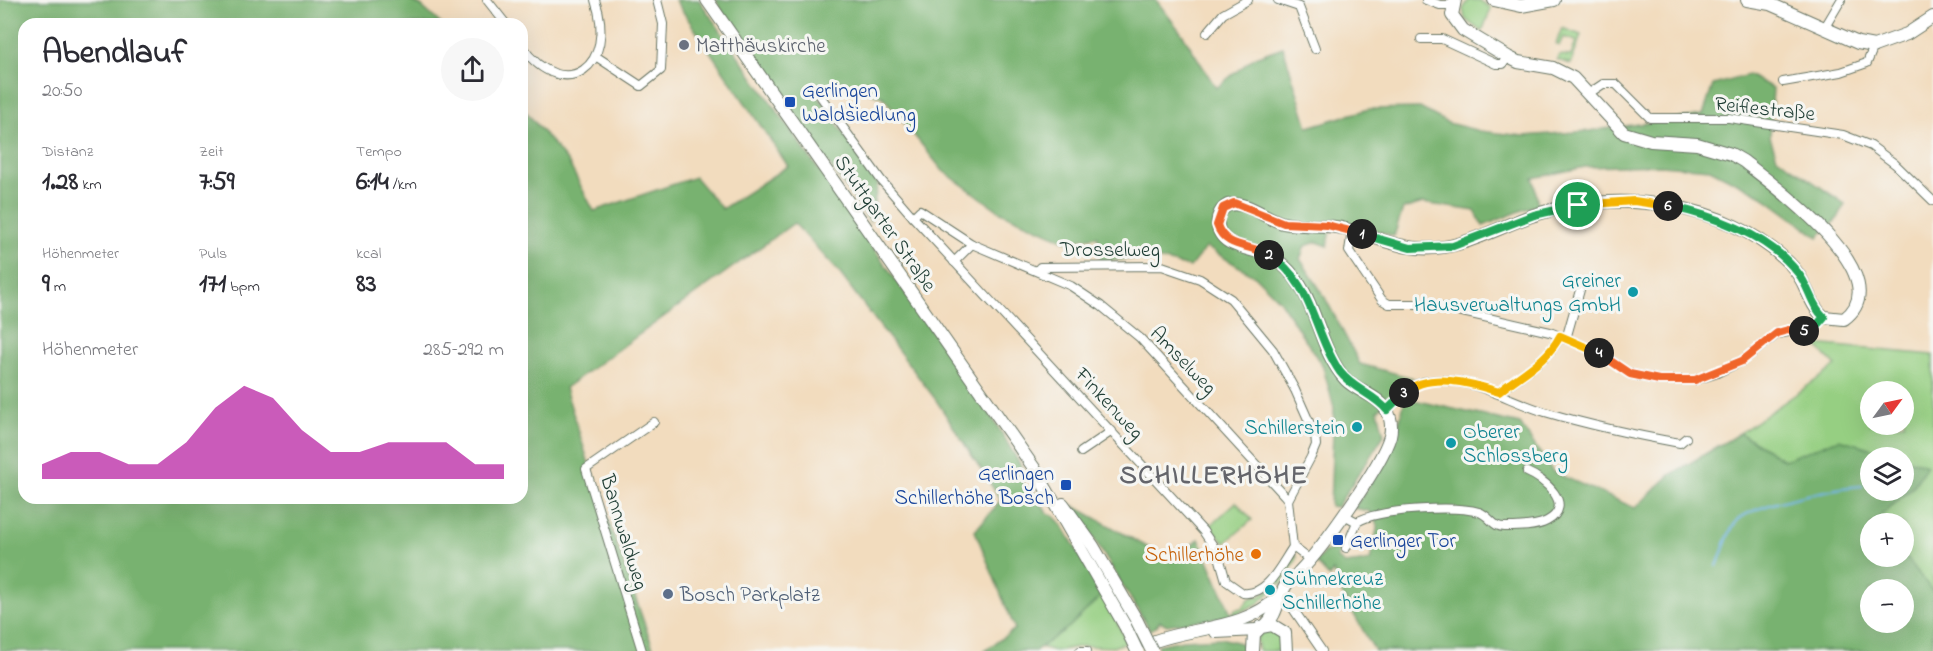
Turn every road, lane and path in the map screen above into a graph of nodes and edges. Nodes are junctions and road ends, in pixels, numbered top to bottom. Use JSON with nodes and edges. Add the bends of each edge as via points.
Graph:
{"nodes":[{"id":1,"x":487,"y":0,"type":"edge"},
{"id":2,"x":595,"y":0,"type":"edge"},
{"id":3,"x":657,"y":0,"type":"edge"},
{"id":4,"x":707,"y":0,"type":"edge"},
{"id":5,"x":1248,"y":0,"type":"edge"},
{"id":6,"x":1278,"y":0,"type":"edge"},
{"id":7,"x":1426,"y":0,"type":"edge"},
{"id":8,"x":1494,"y":0,"type":"edge"},
{"id":9,"x":1554,"y":0,"type":"edge"},
{"id":10,"x":1747,"y":0,"type":"edge"},
{"id":11,"x":1841,"y":0,"type":"edge"},
{"id":12,"x":1454,"y":3,"type":"edge"},
{"id":13,"x":1527,"y":3,"type":"edge"},
{"id":14,"x":1933,"y":17,"type":"edge"},
{"id":15,"x":501,"y":18,"type":"edge"},
{"id":16,"x":1825,"y":27,"type":"junction"},
{"id":17,"x":1207,"y":33,"type":"dead end"},
{"id":18,"x":1421,"y":39,"type":"dead end"},
{"id":19,"x":1874,"y":46,"type":"junction"},
{"id":20,"x":1315,"y":49,"type":"dead end"},
{"id":21,"x":528,"y":54,"type":"edge"},
{"id":22,"x":597,"y":57,"type":"junction"},
{"id":23,"x":1508,"y":57,"type":"junction"},
{"id":24,"x":1783,"y":82,"type":"dead end"},
{"id":25,"x":1588,"y":94,"type":"junction"},
{"id":26,"x":821,"y":97,"type":"dead end"},
{"id":27,"x":1933,"y":201,"type":"edge"},
{"id":28,"x":913,"y":217,"type":"junction"},
{"id":29,"x":1349,"y":230,"type":"junction"},
{"id":30,"x":972,"y":244,"type":"junction"},
{"id":31,"x":954,"y":262,"type":"junction"},
{"id":32,"x":1037,"y":271,"type":"junction"},
{"id":33,"x":1580,"y":290,"type":"dead end"},
{"id":34,"x":1824,"y":317,"type":"junction"},
{"id":35,"x":1563,"y":338,"type":"junction"},
{"id":36,"x":1499,"y":392,"type":"junction"},
{"id":37,"x":1387,"y":410,"type":"junction"},
{"id":38,"x":654,"y":422,"type":"dead end"},
{"id":39,"x":1112,"y":431,"type":"junction"},
{"id":40,"x":1686,"y":438,"type":"dead end"},
{"id":41,"x":1082,"y":452,"type":"dead end"},
{"id":42,"x":1527,"y":472,"type":"dead end"},
{"id":43,"x":1288,"y":501,"type":"junction"},
{"id":44,"x":1344,"y":515,"type":"junction"},
{"id":45,"x":1357,"y":522,"type":"junction"},
{"id":46,"x":1293,"y":547,"type":"junction"},
{"id":47,"x":1346,"y":548,"type":"dead end"},
{"id":48,"x":1309,"y":559,"type":"junction"},
{"id":49,"x":1283,"y":598,"type":"junction"},
{"id":50,"x":1131,"y":623,"type":"junction"},
{"id":51,"x":1261,"y":628,"type":"junction"},
{"id":52,"x":1280,"y":628,"type":"junction"},
{"id":53,"x":1206,"y":630,"type":"junction"},
{"id":54,"x":1225,"y":633,"type":"junction"},
{"id":55,"x":1153,"y":646,"type":"edge"},
{"id":56,"x":1252,"y":648,"type":"edge"},
{"id":57,"x":642,"y":651,"type":"edge"},
{"id":58,"x":1080,"y":651,"type":"edge"},
{"id":59,"x":1087,"y":651,"type":"edge"},
{"id":60,"x":1132,"y":651,"type":"edge"},
{"id":61,"x":1286,"y":651,"type":"edge"},
{"id":62,"x":1322,"y":651,"type":"edge"}],
"edges":[{"from":1,"to":15,"type":"street"},
{"from":2,"to":22,"type":"street","via":[[603,33]]},
{"from":3,"to":22,"type":"street","via":[[662,18],[662,70],[641,86]]},
{"from":4,"to":50,"type":"main road","name":"Stuttgarter Straße","via":[[1034,468],[1086,545]]},
{"from":5,"to":17,"type":"street","via":[[1223,14]]},
{"from":6,"to":20,"type":"street","via":[[1299,7]]},
{"from":7,"to":12,"type":"street","via":[[1440,5]]},
{"from":8,"to":13,"type":"main road","via":[[1511,5]]},
{"from":9,"to":13,"type":"main road"},
{"from":10,"to":16,"type":"main road","via":[[1770,4]]},
{"from":11,"to":16,"type":"street"},
{"from":12,"to":23,"type":"main road","via":[[1452,15],[1463,30]]},
{"from":14,"to":19,"type":"main road","via":[[1907,34]]},
{"from":16,"to":19,"type":"main road"},
{"from":18,"to":23,"type":"street","via":[[1443,39],[1496,64],[1503,64]]},
{"from":19,"to":24,"type":"street","via":[[1867,63],[1841,72]]},
{"from":21,"to":22,"type":"street","via":[[542,70],[562,75],[583,69]]},
{"from":23,"to":25,"type":"main road","via":[[1565,73]]},
{"from":25,"to":27,"type":"street","name":"Reiflestraße","via":[[1603,84],[1616,84],[1650,118],[1729,118],[1843,135],[1879,152]]},
{"from":25,"to":34,"type":"main road","via":[[1624,133],[1642,140],[1697,144],[1731,154],[1828,233],[1851,265],[1857,299],[1851,314],[1844,319]]},
{"from":26,"to":28,"type":"street","via":[[880,180]]},
{"from":28,"to":30,"type":"street","name":"Amselweg","via":[[920,210]]},
{"from":28,"to":31,"type":"street","name":"Finkenweg"},
{"from":29,"to":34,"type":"main road","via":[[1410,248],[1435,249],[1556,209],[1599,201],[1651,203],[1700,214],[1766,244],[1798,273]]},
{"from":29,"to":35,"type":"street","via":[[1349,251],[1382,300],[1389,304],[1427,303]]},
{"from":29,"to":37,"type":"main road","via":[[1284,223],[1234,203],[1221,211],[1217,225],[1229,241],[1264,252],[1288,269],[1302,288],[1341,373]]},
{"from":30,"to":31,"type":"street"},
{"from":30,"to":32,"type":"street","name":"Amselweg"},
{"from":31,"to":39,"type":"street","name":"Finkenweg"},
{"from":32,"to":43,"type":"street","name":"Amselweg","via":[[1078,291],[1140,338]]},
{"from":32,"to":43,"type":"street","name":"Drosselweg","via":[[1040,267],[1162,266],[1200,279],[1231,299],[1273,351],[1315,435],[1316,445]]},
{"from":33,"to":35,"type":"street"},
{"from":34,"to":35,"type":"street","via":[[1812,328],[1777,333],[1742,361],[1695,380],[1659,380],[1630,374],[1600,353]]},
{"from":35,"to":36,"type":"street","via":[[1542,362]]},
{"from":36,"to":37,"type":"street","via":[[1467,384],[1423,382],[1406,391]]},
{"from":36,"to":40,"type":"street","via":[[1511,400],[1580,421],[1680,442]]},
{"from":37,"to":44,"type":"main road","via":[[1391,424],[1388,443]]},
{"from":38,"to":57,"type":"street","name":"Bannwaldweg","via":[[586,469]]},
{"from":39,"to":41,"type":"street"},
{"from":39,"to":46,"type":"street","name":"Finkenweg","via":[[1210,541],[1226,581],[1234,589],[1251,594],[1265,586]]},
{"from":42,"to":45,"type":"street","via":[[1545,481],[1557,496],[1556,513],[1543,522],[1503,528],[1478,512],[1435,510],[1372,514]]},
{"from":43,"to":46,"type":"street"},
{"from":44,"to":45,"type":"street"},
{"from":44,"to":48,"type":"main road"},
{"from":45,"to":47,"type":"street"},
{"from":46,"to":48,"type":"street"},
{"from":48,"to":49,"type":"main road"},
{"from":49,"to":51,"type":"main road"},
{"from":49,"to":52,"type":"main road"},
{"from":49,"to":53,"type":"main road","via":[[1251,617]]},
{"from":49,"to":62,"type":"street"},
{"from":50,"to":55,"type":"main road","name":"Stuttgarter Straße","bridge":true},
{"from":50,"to":60,"type":"main road","name":"Stuttgarter Straße","bridge":true},
{"from":51,"to":52,"type":"main road"},
{"from":51,"to":54,"type":"main road"},
{"from":51,"to":56,"type":"main road"},
{"from":52,"to":61,"type":"main road","via":[[1288,639]]},
{"from":53,"to":54,"type":"main road"},
{"from":53,"to":55,"type":"main road","via":[[1173,635]]},
{"from":54,"to":56,"type":"main road"},
{"from":58,"to":59,"type":"street"}]}
